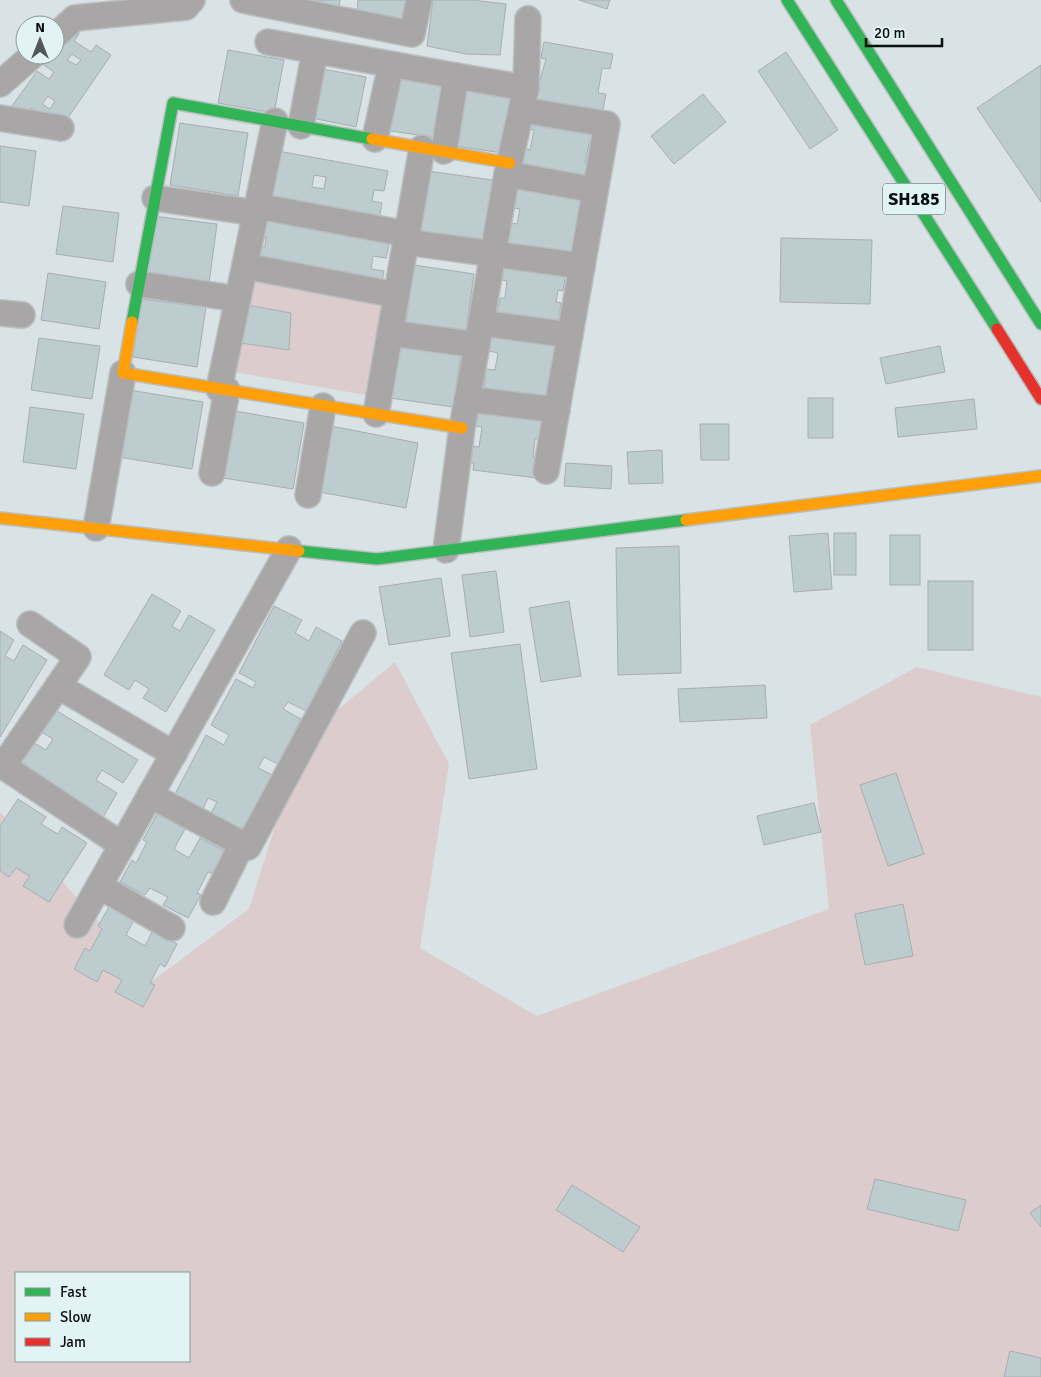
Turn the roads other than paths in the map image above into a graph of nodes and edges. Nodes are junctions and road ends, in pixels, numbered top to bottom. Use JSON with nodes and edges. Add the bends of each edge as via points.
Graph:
{"nodes":[{"id":1,"x":192,"y":0,"type":"edge"},
{"id":2,"x":243,"y":0,"type":"edge"},
{"id":3,"x":419,"y":0,"type":"edge"},
{"id":4,"x":787,"y":0,"type":"edge"},
{"id":5,"x":836,"y":0,"type":"edge"},
{"id":6,"x":528,"y":18,"type":"dead end"},
{"id":7,"x":65,"y":27,"type":"edge"},
{"id":8,"x":268,"y":42,"type":"dead end"},
{"id":9,"x":315,"y":51,"type":"junction"},
{"id":10,"x":22,"y":65,"type":"edge"},
{"id":11,"x":391,"y":65,"type":"junction"},
{"id":12,"x":456,"y":76,"type":"junction"},
{"id":13,"x":0,"y":84,"type":"edge"},
{"id":14,"x":524,"y":99,"type":"junction"},
{"id":15,"x":0,"y":118,"type":"edge"},
{"id":16,"x":275,"y":121,"type":"junction"},
{"id":17,"x":300,"y":126,"type":"junction"},
{"id":18,"x":61,"y":128,"type":"dead end"},
{"id":19,"x":375,"y":139,"type":"junction"},
{"id":20,"x":433,"y":150,"type":"junction"},
{"id":21,"x":509,"y":169,"type":"junction"},
{"id":22,"x":595,"y":190,"type":"junction"},
{"id":23,"x":155,"y":198,"type":"junction"},
{"id":24,"x":257,"y":209,"type":"junction"},
{"id":25,"x":406,"y":238,"type":"junction"},
{"id":26,"x":493,"y":254,"type":"junction"},
{"id":27,"x":245,"y":266,"type":"junction"},
{"id":28,"x":582,"y":266,"type":"junction"},
{"id":29,"x":140,"y":284,"type":"junction"},
{"id":30,"x":396,"y":295,"type":"junction"},
{"id":31,"x":238,"y":300,"type":"junction"},
{"id":32,"x":1036,"y":310,"type":"edge"},
{"id":33,"x":1041,"y":324,"type":"edge"},
{"id":34,"x":390,"y":333,"type":"junction"},
{"id":35,"x":478,"y":334,"type":"junction"},
{"id":36,"x":570,"y":336,"type":"junction"},
{"id":37,"x":123,"y":373,"type":"junction"},
{"id":38,"x":223,"y":389,"type":"junction"},
{"id":39,"x":468,"y":399,"type":"junction"},
{"id":40,"x":1041,"y":399,"type":"edge"},
{"id":41,"x":323,"y":406,"type":"junction"},
{"id":42,"x":557,"y":410,"type":"junction"},
{"id":43,"x":376,"y":414,"type":"junction"},
{"id":44,"x":462,"y":428,"type":"junction"},
{"id":45,"x":546,"y":471,"type":"dead end"},
{"id":46,"x":212,"y":474,"type":"dead end"},
{"id":47,"x":1041,"y":476,"type":"edge"},
{"id":48,"x":308,"y":495,"type":"dead end"},
{"id":49,"x":0,"y":518,"type":"edge"},
{"id":50,"x":96,"y":528,"type":"junction"},
{"id":51,"x":289,"y":549,"type":"junction"},
{"id":52,"x":446,"y":550,"type":"junction"},
{"id":53,"x":30,"y":624,"type":"dead end"},
{"id":54,"x":363,"y":633,"type":"dead end"},
{"id":55,"x":58,"y":686,"type":"junction"},
{"id":56,"x":174,"y":754,"type":"junction"},
{"id":57,"x":2,"y":765,"type":"edge"},
{"id":58,"x":150,"y":796,"type":"junction"},
{"id":59,"x":122,"y":844,"type":"junction"},
{"id":60,"x":242,"y":844,"type":"junction"},
{"id":61,"x":99,"y":886,"type":"junction"},
{"id":62,"x":213,"y":902,"type":"dead end"},
{"id":63,"x":77,"y":925,"type":"dead end"},
{"id":64,"x":172,"y":928,"type":"dead end"}],
"edges":[{"from":1,"to":7,"type":"street","via":[[186,7],[75,18]]},
{"from":2,"to":3,"type":"street","via":[[412,34]]},
{"from":4,"to":40,"type":"street","number":"SH185"},
{"from":5,"to":32,"type":"street","number":"SH185"},
{"from":6,"to":14,"type":"street"},
{"from":8,"to":9,"type":"street"},
{"from":9,"to":11,"type":"street"},
{"from":9,"to":17,"type":"street"},
{"from":10,"to":13,"type":"street"},
{"from":11,"to":12,"type":"street"},
{"from":11,"to":19,"type":"street"},
{"from":12,"to":14,"type":"street"},
{"from":12,"to":20,"type":"street"},
{"from":14,"to":21,"type":"street"},
{"from":14,"to":22,"type":"street","via":[[607,124]]},
{"from":15,"to":18,"type":"street"},
{"from":16,"to":17,"type":"street"},
{"from":16,"to":23,"type":"street","via":[[173,103]]},
{"from":16,"to":24,"type":"street"},
{"from":17,"to":19,"type":"street"},
{"from":19,"to":20,"type":"street"},
{"from":20,"to":21,"type":"street"},
{"from":20,"to":25,"type":"street"},
{"from":21,"to":22,"type":"street"},
{"from":21,"to":26,"type":"street"},
{"from":22,"to":28,"type":"street"},
{"from":23,"to":24,"type":"street"},
{"from":23,"to":29,"type":"street"},
{"from":24,"to":25,"type":"street"},
{"from":24,"to":27,"type":"street"},
{"from":25,"to":26,"type":"street"},
{"from":25,"to":30,"type":"street"},
{"from":26,"to":28,"type":"street"},
{"from":26,"to":35,"type":"street"},
{"from":27,"to":30,"type":"street"},
{"from":27,"to":31,"type":"street"},
{"from":28,"to":36,"type":"street"},
{"from":29,"to":31,"type":"street"},
{"from":29,"to":37,"type":"street"},
{"from":30,"to":34,"type":"street"},
{"from":31,"to":38,"type":"street"},
{"from":32,"to":33,"type":"street","number":"SH185"},
{"from":34,"to":35,"type":"street"},
{"from":34,"to":43,"type":"street"},
{"from":35,"to":36,"type":"street"},
{"from":35,"to":39,"type":"street"},
{"from":36,"to":42,"type":"street"},
{"from":37,"to":38,"type":"street"},
{"from":37,"to":50,"type":"street"},
{"from":38,"to":41,"type":"street"},
{"from":38,"to":46,"type":"street"},
{"from":39,"to":42,"type":"street"},
{"from":39,"to":44,"type":"street"},
{"from":41,"to":43,"type":"street"},
{"from":41,"to":48,"type":"street"},
{"from":42,"to":45,"type":"street"},
{"from":43,"to":44,"type":"street"},
{"from":44,"to":52,"type":"street"},
{"from":47,"to":52,"type":"street"},
{"from":49,"to":50,"type":"street"},
{"from":50,"to":51,"type":"street"},
{"from":51,"to":52,"type":"street","via":[[377,559]]},
{"from":51,"to":56,"type":"street"},
{"from":53,"to":55,"type":"street","via":[[78,657]]},
{"from":54,"to":60,"type":"street","via":[[248,847]]},
{"from":55,"to":56,"type":"street"},
{"from":55,"to":57,"type":"street"},
{"from":56,"to":58,"type":"street"},
{"from":57,"to":59,"type":"street"},
{"from":58,"to":59,"type":"street"},
{"from":58,"to":60,"type":"street"},
{"from":59,"to":61,"type":"street"},
{"from":60,"to":62,"type":"street"},
{"from":61,"to":63,"type":"street"},
{"from":61,"to":64,"type":"street"}]}
